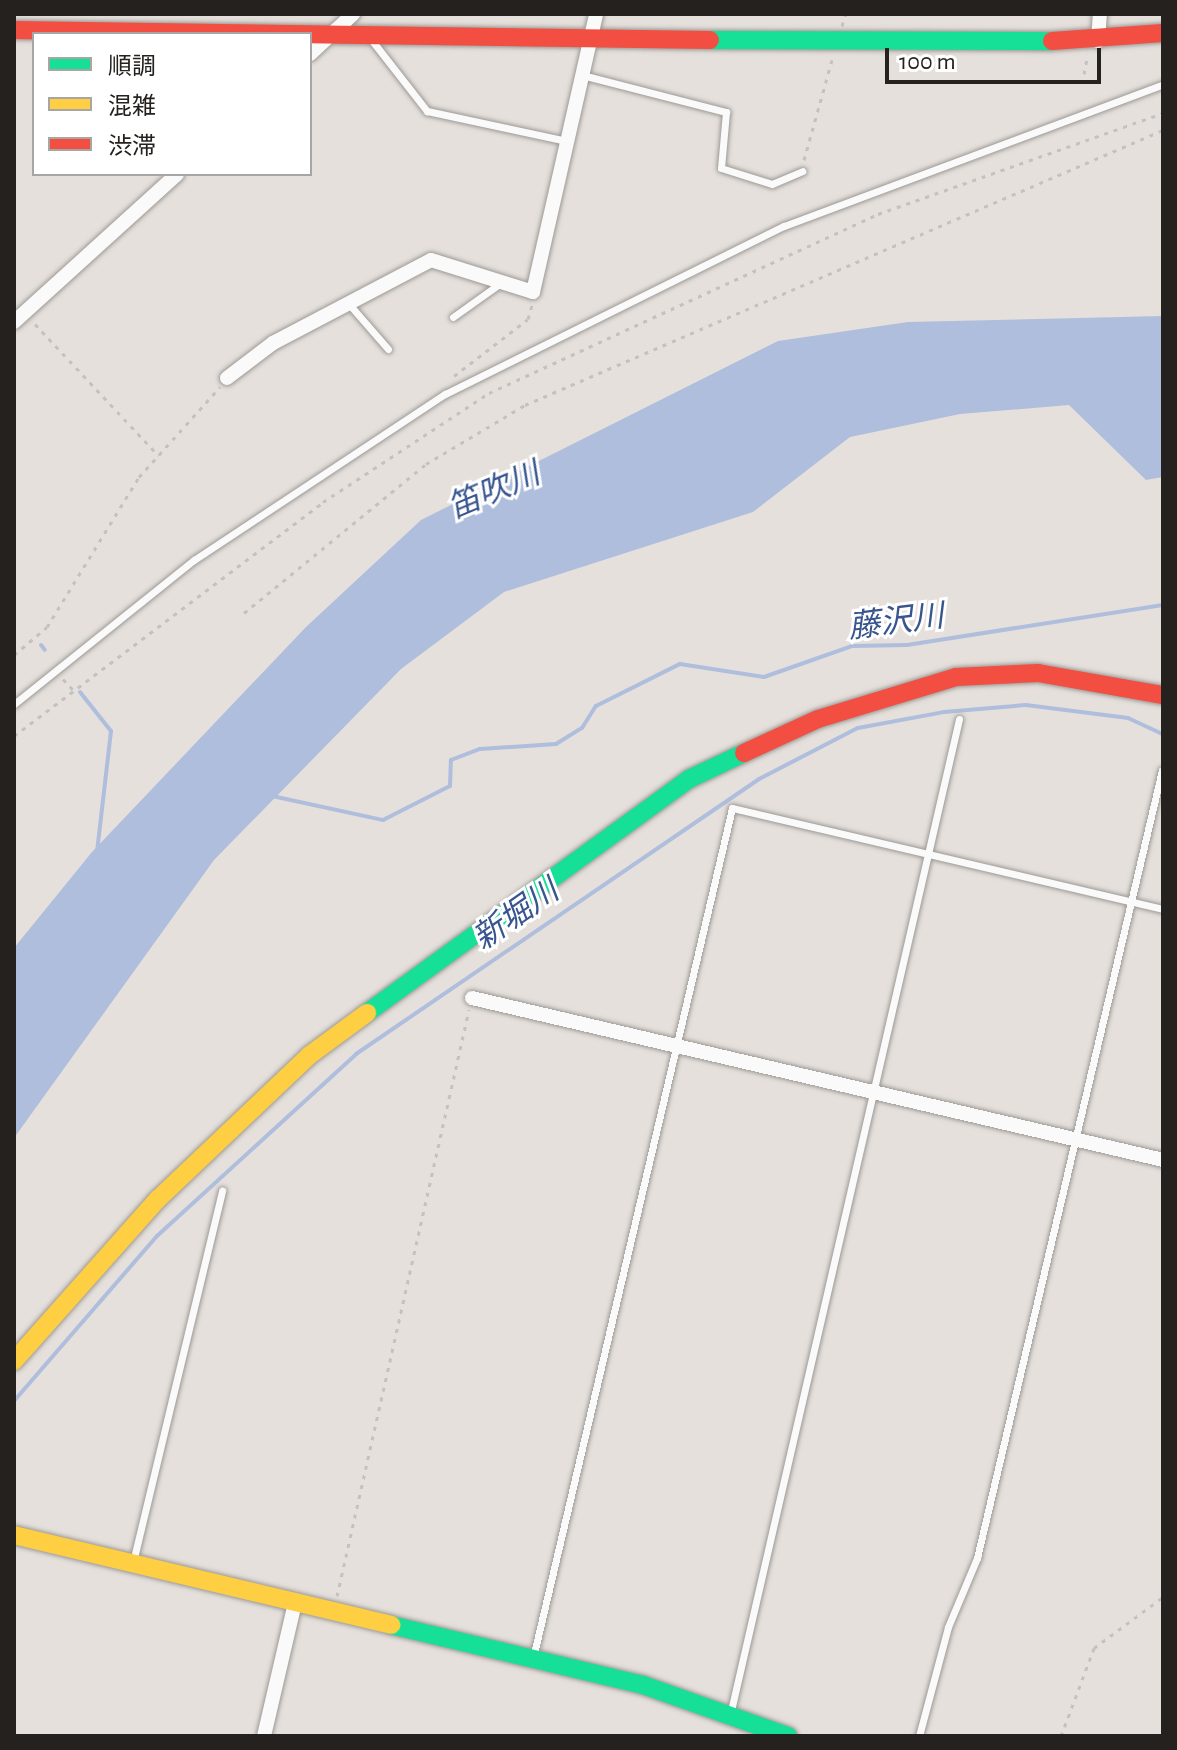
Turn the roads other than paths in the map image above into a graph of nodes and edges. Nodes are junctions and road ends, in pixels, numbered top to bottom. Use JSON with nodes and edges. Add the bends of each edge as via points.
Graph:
{"nodes":[{"id":1,"x":596,"y":14,"type":"edge"},
{"id":2,"x":1100,"y":14,"type":"edge"},
{"id":3,"x":345,"y":19,"type":"edge"},
{"id":4,"x":14,"y":30,"type":"edge"},
{"id":5,"x":370,"y":31,"type":"junction"},
{"id":6,"x":1163,"y":33,"type":"edge"},
{"id":7,"x":591,"y":36,"type":"junction"},
{"id":8,"x":1094,"y":41,"type":"junction"},
{"id":9,"x":312,"y":52,"type":"edge"},
{"id":10,"x":582,"y":75,"type":"junction"},
{"id":11,"x":1163,"y":84,"type":"edge"},
{"id":12,"x":567,"y":141,"type":"junction"},
{"id":13,"x":802,"y":171,"type":"road end"},
{"id":14,"x":175,"y":176,"type":"edge"},
{"id":15,"x":502,"y":282,"type":"junction"},
{"id":16,"x":348,"y":303,"type":"junction"},
{"id":17,"x":19,"y":317,"type":"edge"},
{"id":18,"x":453,"y":317,"type":"dead end"},
{"id":19,"x":388,"y":349,"type":"dead end"},
{"id":20,"x":227,"y":378,"type":"road end"},
{"id":21,"x":1163,"y":695,"type":"edge"},
{"id":22,"x":14,"y":704,"type":"edge"},
{"id":23,"x":959,"y":719,"type":"dead end"},
{"id":24,"x":1162,"y":770,"type":"edge"},
{"id":25,"x":933,"y":853,"type":"junction"},
{"id":26,"x":1132,"y":901,"type":"junction"},
{"id":27,"x":1163,"y":909,"type":"edge"},
{"id":28,"x":472,"y":998,"type":"road end"},
{"id":29,"x":675,"y":1046,"type":"junction"},
{"id":30,"x":874,"y":1092,"type":"junction"},
{"id":31,"x":1078,"y":1140,"type":"junction"},
{"id":32,"x":1163,"y":1160,"type":"edge"},
{"id":33,"x":222,"y":1191,"type":"dead end"},
{"id":34,"x":14,"y":1361,"type":"edge"},
{"id":35,"x":14,"y":1535,"type":"edge"},
{"id":36,"x":133,"y":1562,"type":"junction"},
{"id":37,"x":295,"y":1603,"type":"junction"},
{"id":38,"x":533,"y":1660,"type":"junction"},
{"id":39,"x":730,"y":1716,"type":"junction"},
{"id":40,"x":264,"y":1736,"type":"edge"},
{"id":41,"x":788,"y":1736,"type":"edge"},
{"id":42,"x":919,"y":1736,"type":"edge"}],
"edges":[{"from":1,"to":7,"type":"street"},
{"from":2,"to":8,"type":"street"},
{"from":3,"to":4,"type":"street"},
{"from":3,"to":5,"type":"street"},
{"from":3,"to":9,"type":"street"},
{"from":5,"to":7,"type":"street"},
{"from":5,"to":12,"type":"lane","via":[[374,51],[427,111]]},
{"from":6,"to":8,"type":"street"},
{"from":7,"to":8,"type":"street"},
{"from":7,"to":10,"type":"street"},
{"from":10,"to":12,"type":"street"},
{"from":10,"to":13,"type":"lane","via":[[726,112],[721,168],[772,184]]},
{"from":11,"to":22,"type":"lane","via":[[784,226],[445,394],[194,560]]},
{"from":12,"to":15,"type":"street","via":[[533,292]]},
{"from":14,"to":17,"type":"street"},
{"from":15,"to":16,"type":"street","via":[[431,260]]},
{"from":15,"to":18,"type":"lane"},
{"from":16,"to":19,"type":"lane"},
{"from":16,"to":20,"type":"street"},
{"from":21,"to":34,"type":"street","via":[[1038,673],[956,677],[818,719],[689,779],[310,1055],[158,1199]]},
{"from":23,"to":25,"type":"lane"},
{"from":24,"to":26,"type":"lane"},
{"from":25,"to":26,"type":"lane"},
{"from":25,"to":29,"type":"lane","via":[[732,808]]},
{"from":25,"to":30,"type":"lane"},
{"from":26,"to":27,"type":"lane"},
{"from":26,"to":31,"type":"lane"},
{"from":28,"to":29,"type":"street"},
{"from":29,"to":30,"type":"street"},
{"from":29,"to":38,"type":"lane"},
{"from":30,"to":31,"type":"street"},
{"from":30,"to":39,"type":"lane"},
{"from":31,"to":32,"type":"street"},
{"from":31,"to":42,"type":"lane","via":[[977,1558],[948,1627]]},
{"from":33,"to":36,"type":"lane"},
{"from":35,"to":36,"type":"street"},
{"from":36,"to":37,"type":"street"},
{"from":37,"to":38,"type":"street"},
{"from":37,"to":40,"type":"street"},
{"from":38,"to":39,"type":"street","via":[[643,1685]]},
{"from":39,"to":41,"type":"street"}]}
